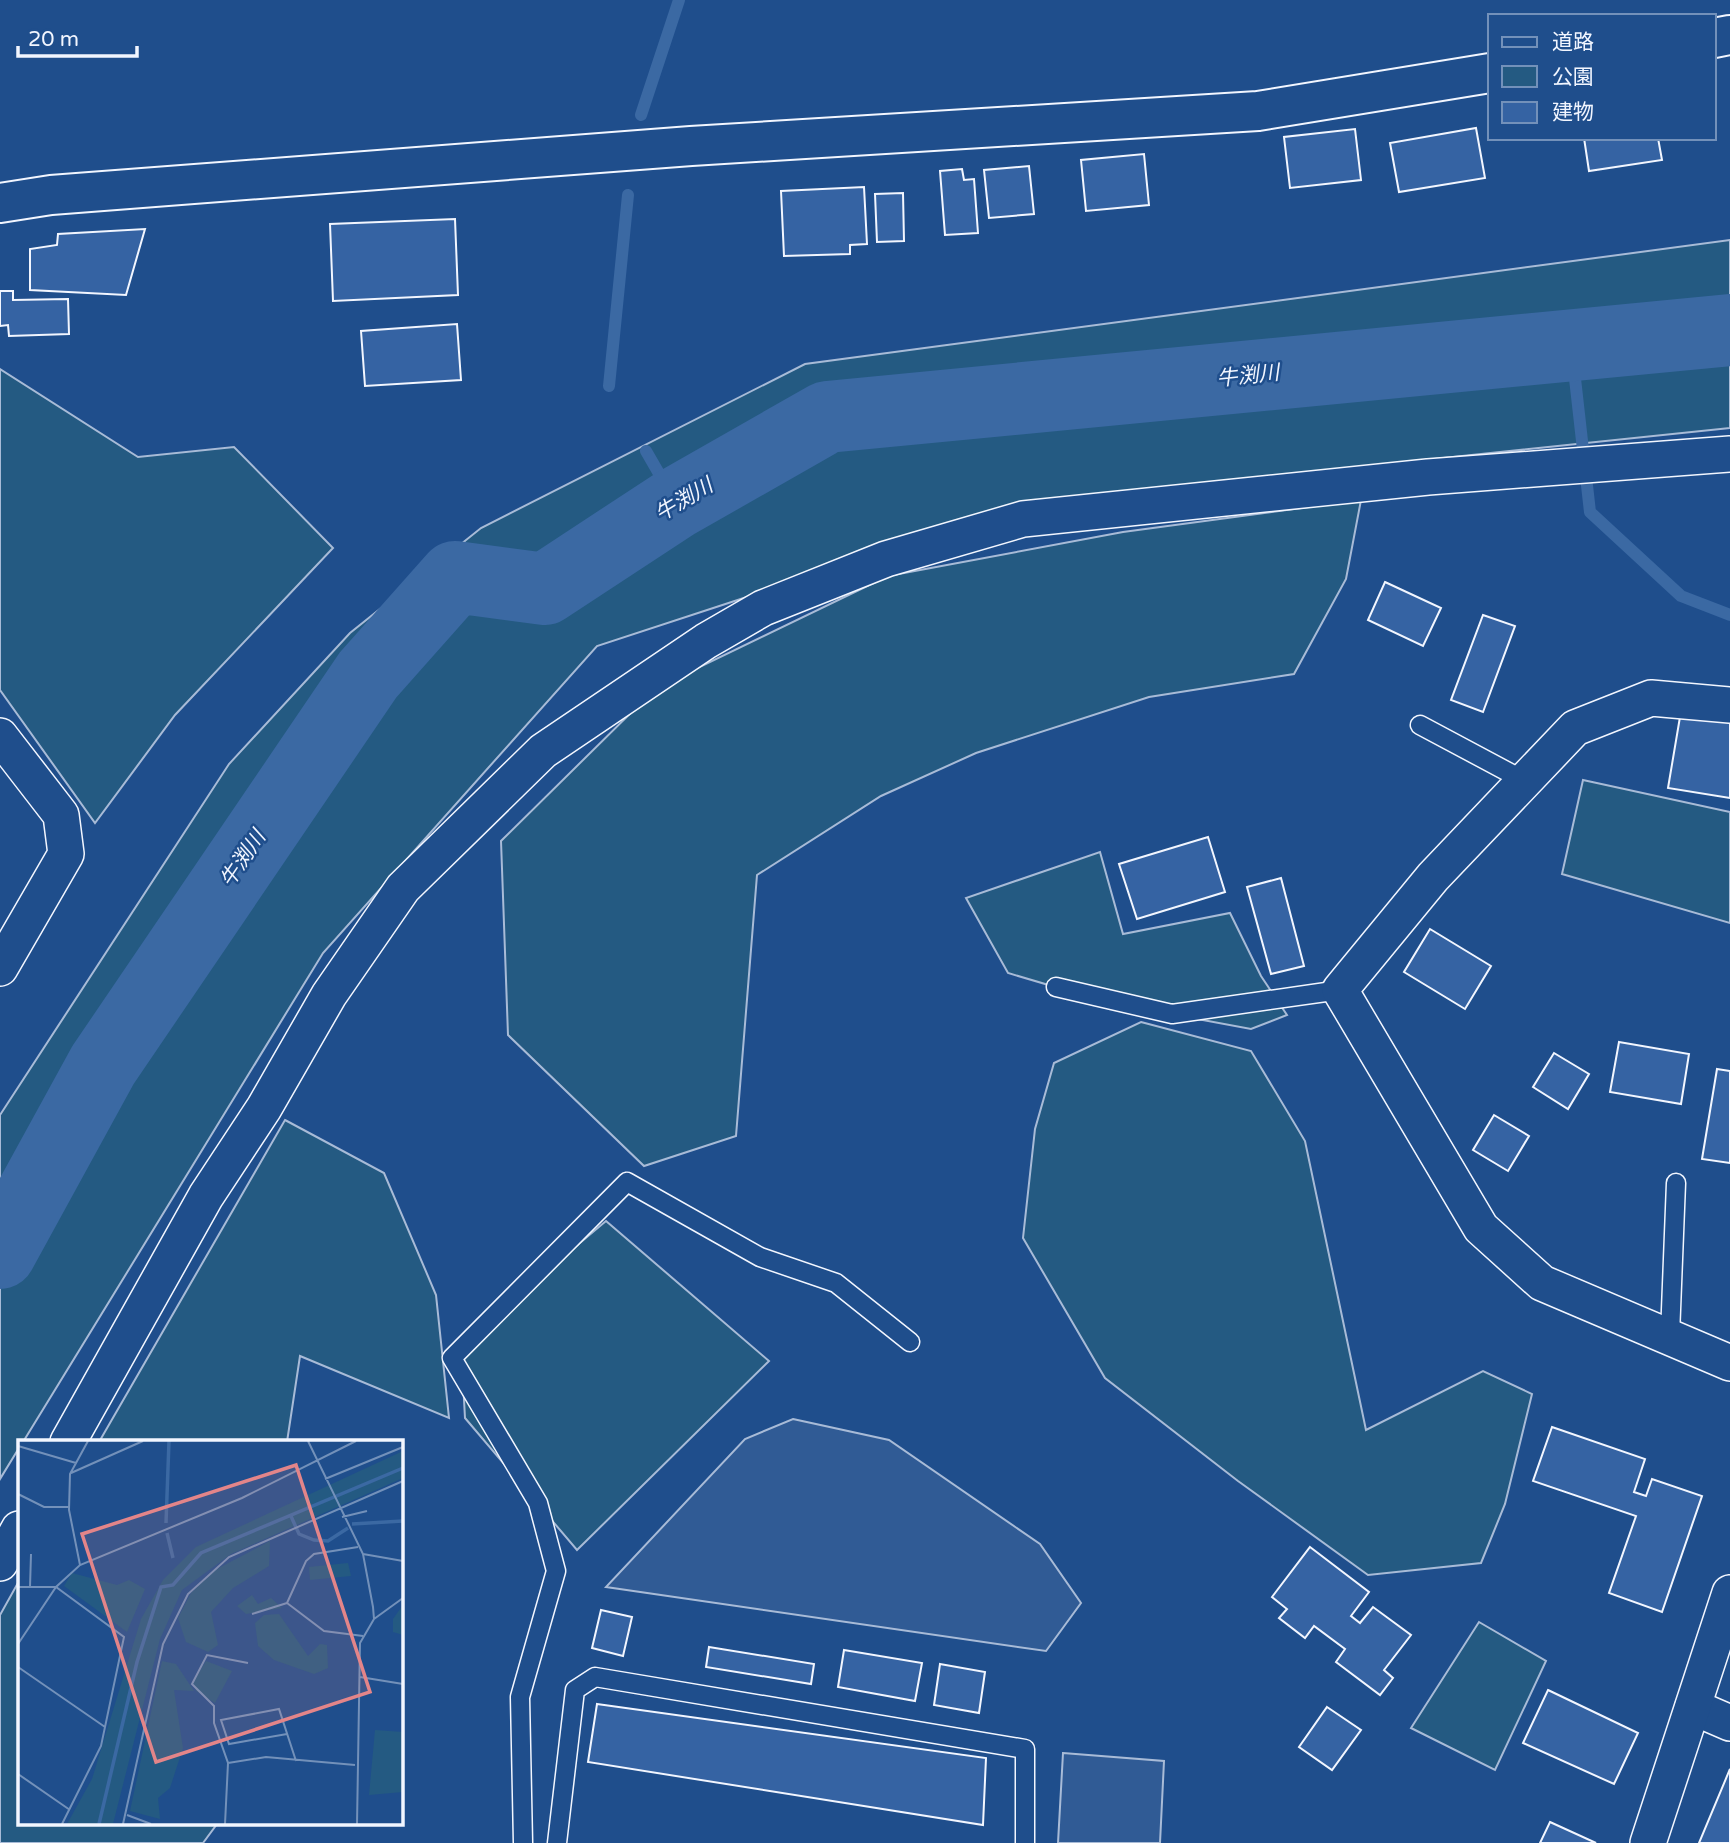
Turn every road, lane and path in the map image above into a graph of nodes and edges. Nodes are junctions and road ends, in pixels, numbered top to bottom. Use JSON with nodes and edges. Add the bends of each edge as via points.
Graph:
{"nodes":[{"id":1,"x":1488,"y":74,"type":"edge"},
{"id":2,"x":0,"y":203,"type":"edge"},
{"id":3,"x":1730,"y":454,"type":"edge"},
{"id":4,"x":1730,"y":705,"type":"edge"},
{"id":5,"x":1420,"y":725,"type":"dead end"},
{"id":6,"x":0,"y":736,"type":"edge"},
{"id":7,"x":1525,"y":781,"type":"junction"},
{"id":8,"x":0,"y":968,"type":"edge"},
{"id":9,"x":1056,"y":987,"type":"dead end"},
{"id":10,"x":1340,"y":990,"type":"junction"},
{"id":11,"x":1676,"y":1183,"type":"dead end"},
{"id":12,"x":1670,"y":1335,"type":"junction"},
{"id":13,"x":910,"y":1342,"type":"dead end"},
{"id":14,"x":1730,"y":1363,"type":"edge"},
{"id":15,"x":69,"y":1440,"type":"edge"},
{"id":16,"x":18,"y":1530,"type":"edge"},
{"id":17,"x":0,"y":1563,"type":"edge"},
{"id":18,"x":1730,"y":1593,"type":"edge"},
{"id":19,"x":1693,"y":1707,"type":"junction"},
{"id":20,"x":1730,"y":1723,"type":"edge"},
{"id":21,"x":523,"y":1843,"type":"edge"},
{"id":22,"x":557,"y":1843,"type":"edge"},
{"id":23,"x":1025,"y":1843,"type":"edge"},
{"id":24,"x":1648,"y":1843,"type":"edge"}],
"edges":[{"from":1,"to":2,"type":"street","via":[[1258,111],[691,146],[51,195]]},
{"from":3,"to":15,"type":"street","via":[[1416,478],[1023,519],[887,559],[763,608],[706,641],[543,751],[403,888],[329,995],[264,1108],[206,1196]]},
{"from":4,"to":7,"type":"street","via":[[1651,698],[1575,728]]},
{"from":5,"to":7,"type":"lane"},
{"from":6,"to":8,"type":"street","via":[[61,815],[65,854]]},
{"from":7,"to":10,"type":"street","via":[[1433,877]]},
{"from":9,"to":10,"type":"lane","via":[[1172,1014]]},
{"from":10,"to":12,"type":"street","via":[[1481,1228],[1542,1283]]},
{"from":11,"to":12,"type":"lane"},
{"from":12,"to":14,"type":"street"},
{"from":13,"to":21,"type":"lane","via":[[836,1283],[760,1257],[627,1182],[452,1358],[538,1503],[556,1571],[520,1697]]},
{"from":16,"to":17,"type":"street"},
{"from":18,"to":19,"type":"street"},
{"from":19,"to":20,"type":"street"},
{"from":19,"to":24,"type":"street"},
{"from":22,"to":23,"type":"lane","via":[[575,1690],[594,1677],[1025,1749]]}]}
